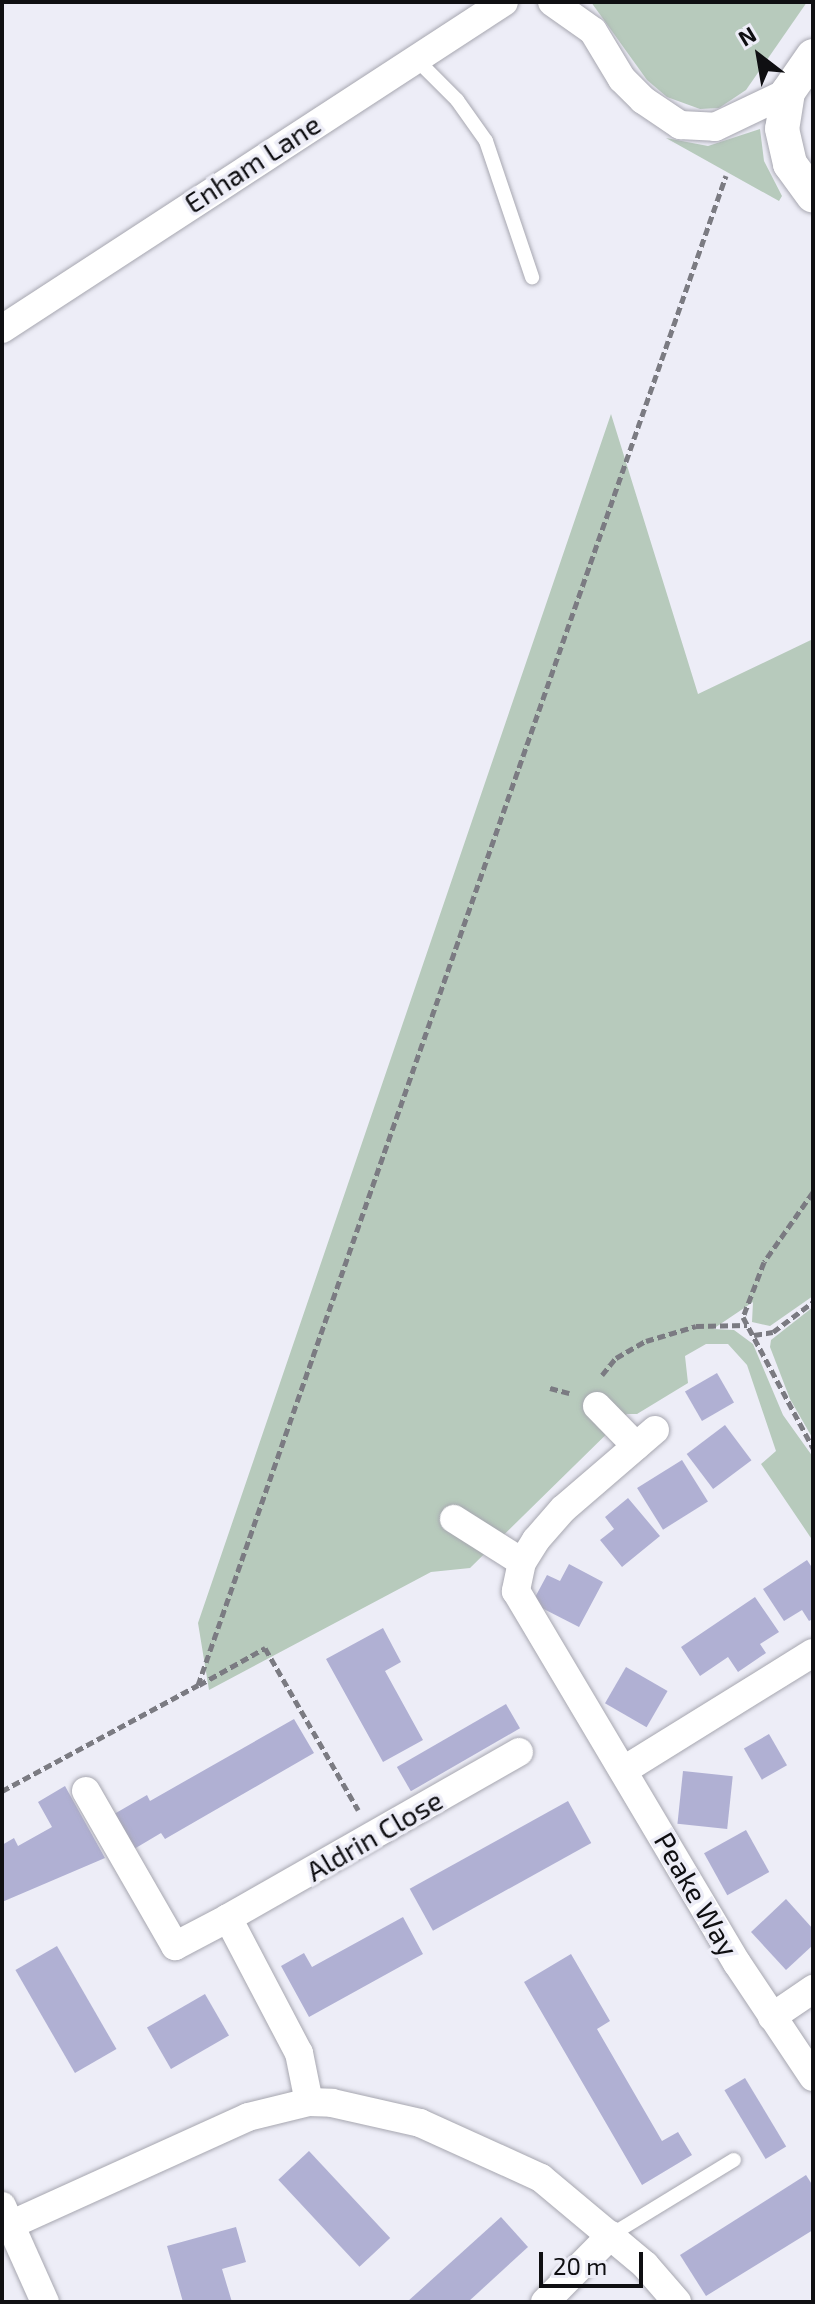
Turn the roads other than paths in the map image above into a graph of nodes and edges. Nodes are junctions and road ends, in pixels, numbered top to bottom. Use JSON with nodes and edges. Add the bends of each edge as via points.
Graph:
{"nodes":[{"id":1,"x":504,"y":2,"type":"edge"},
{"id":2,"x":552,"y":2,"type":"edge"},
{"id":3,"x":813,"y":56,"type":"edge"},
{"id":4,"x":414,"y":57,"type":"junction"},
{"id":5,"x":788,"y":92,"type":"junction"},
{"id":6,"x":813,"y":196,"type":"edge"},
{"id":7,"x":532,"y":277,"type":"dead end"},
{"id":8,"x":2,"y":329,"type":"edge"},
{"id":9,"x":596,"y":1395,"type":"road end"},
{"id":10,"x":454,"y":1519,"type":"dead end"},
{"id":11,"x":522,"y":1562,"type":"junction"},
{"id":12,"x":813,"y":1653,"type":"edge"},
{"id":13,"x":519,"y":1752,"type":"dead end"},
{"id":14,"x":624,"y":1770,"type":"junction"},
{"id":15,"x":86,"y":1791,"type":"dead end"},
{"id":16,"x":228,"y":1918,"type":"junction"},
{"id":17,"x":813,"y":1989,"type":"edge"},
{"id":18,"x":772,"y":2017,"type":"junction"},
{"id":19,"x":813,"y":2077,"type":"edge"},
{"id":20,"x":309,"y":2102,"type":"junction"},
{"id":21,"x":734,"y":2160,"type":"dead end"},
{"id":22,"x":6,"y":2216,"type":"edge"},
{"id":23,"x":611,"y":2235,"type":"junction"},
{"id":24,"x":45,"y":2302,"type":"edge"},
{"id":25,"x":545,"y":2302,"type":"edge"},
{"id":26,"x":677,"y":2302,"type":"edge"}],
"edges":[{"from":1,"to":4,"type":"street","name":"Enham Lane"},
{"from":2,"to":5,"type":"street","via":[[593,31],[622,79],[643,100],[680,125],[715,127]]},
{"from":3,"to":5,"type":"street"},
{"from":4,"to":7,"type":"lane","via":[[457,100],[486,141]]},
{"from":4,"to":8,"type":"street","name":"Enham Lane"},
{"from":5,"to":6,"type":"street","via":[[784,147]]},
{"from":9,"to":11,"type":"street","via":[[645,1438],[563,1509]]},
{"from":10,"to":11,"type":"street"},
{"from":11,"to":14,"type":"street","name":"Peake Way","via":[[516,1591],[521,1605]]},
{"from":12,"to":14,"type":"street"},
{"from":13,"to":16,"type":"street","name":"Aldrin Close"},
{"from":14,"to":18,"type":"street","name":"Peake Way"},
{"from":15,"to":16,"type":"street","name":"Aldrin Close","via":[[175,1946]]},
{"from":16,"to":20,"type":"street","via":[[299,2053]]},
{"from":17,"to":18,"type":"street"},
{"from":18,"to":19,"type":"street","name":"Peake Way"},
{"from":20,"to":22,"type":"street","via":[[248,2117]]},
{"from":20,"to":23,"type":"street","via":[[420,2123],[487,2151],[541,2178]]},
{"from":21,"to":23,"type":"lane"},
{"from":22,"to":24,"type":"street"},
{"from":23,"to":25,"type":"street"},
{"from":23,"to":26,"type":"street"}]}
